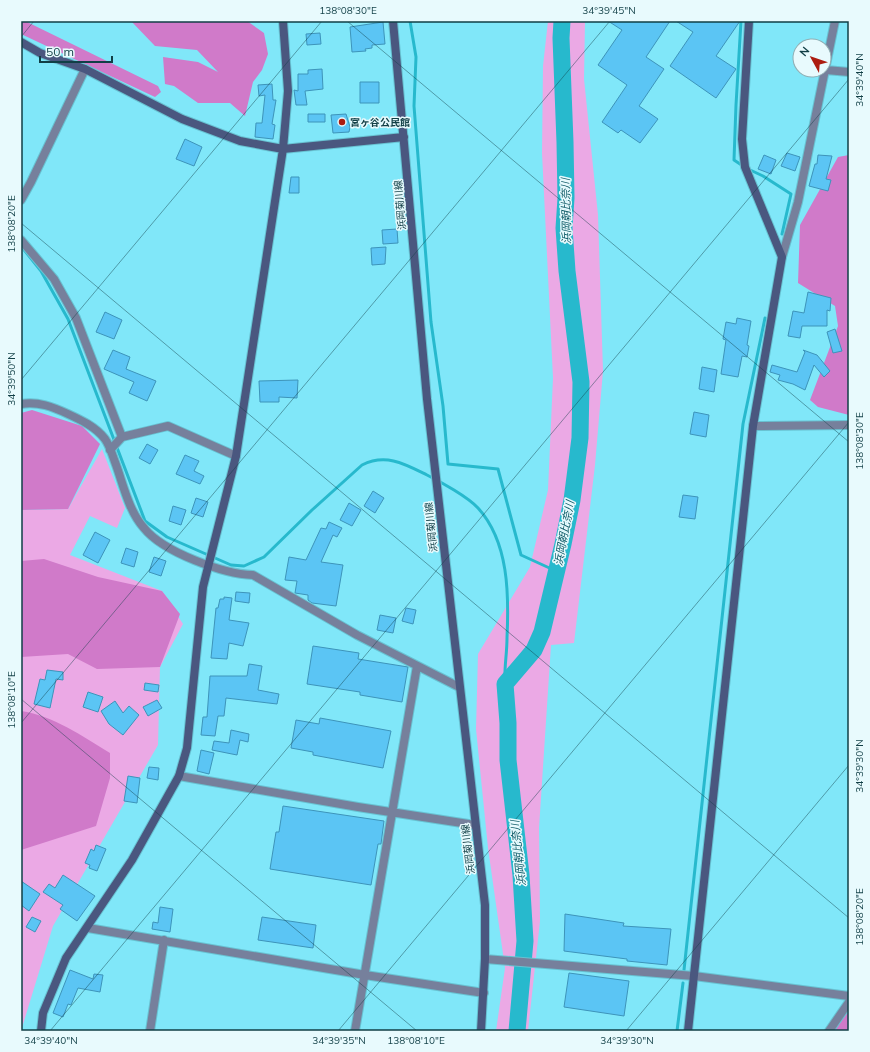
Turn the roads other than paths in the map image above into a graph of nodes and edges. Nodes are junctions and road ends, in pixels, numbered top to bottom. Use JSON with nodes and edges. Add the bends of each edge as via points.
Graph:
{"nodes":[{"id":1,"x":283,"y":21,"type":"edge"},
{"id":2,"x":393,"y":21,"type":"edge"},
{"id":3,"x":749,"y":21,"type":"edge"},
{"id":4,"x":835,"y":21,"type":"edge"},
{"id":5,"x":832,"y":38,"type":"edge"},
{"id":6,"x":21,"y":42,"type":"edge"},
{"id":7,"x":85,"y":69,"type":"junction"},
{"id":8,"x":832,"y":71,"type":"edge"},
{"id":9,"x":849,"y":72,"type":"edge"},
{"id":10,"x":824,"y":78,"type":"edge"},
{"id":11,"x":404,"y":137,"type":"junction"},
{"id":12,"x":283,"y":148,"type":"junction"},
{"id":13,"x":21,"y":200,"type":"edge"},
{"id":14,"x":21,"y":240,"type":"edge"},
{"id":15,"x":782,"y":257,"type":"junction"},
{"id":16,"x":21,"y":404,"type":"edge"},
{"id":17,"x":849,"y":425,"type":"edge"},
{"id":18,"x":753,"y":426,"type":"junction"},
{"id":19,"x":122,"y":437,"type":"junction"},
{"id":20,"x":110,"y":450,"type":"junction"},
{"id":21,"x":236,"y":456,"type":"junction"},
{"id":22,"x":209,"y":566,"type":"junction"},
{"id":23,"x":417,"y":666,"type":"junction"},
{"id":24,"x":459,"y":686,"type":"junction"},
{"id":25,"x":180,"y":776,"type":"junction"},
{"id":26,"x":391,"y":812,"type":"junction"},
{"id":27,"x":475,"y":825,"type":"junction"},
{"id":28,"x":88,"y":928,"type":"junction"},
{"id":29,"x":164,"y":940,"type":"junction"},
{"id":30,"x":485,"y":959,"type":"junction"},
{"id":31,"x":364,"y":975,"type":"junction"},
{"id":32,"x":694,"y":976,"type":"junction"},
{"id":33,"x":484,"y":993,"type":"junction"},
{"id":34,"x":849,"y":996,"type":"edge"},
{"id":35,"x":849,"y":1002,"type":"edge"},
{"id":36,"x":41,"y":1031,"type":"edge"},
{"id":37,"x":150,"y":1031,"type":"edge"},
{"id":38,"x":355,"y":1031,"type":"edge"},
{"id":39,"x":481,"y":1031,"type":"edge"},
{"id":40,"x":688,"y":1031,"type":"edge"},
{"id":41,"x":829,"y":1031,"type":"edge"}],
"edges":[{"from":1,"to":12,"type":"street","via":[[288,91]]},
{"from":2,"to":11,"type":"street","name":"浜岡菊川線"},
{"from":3,"to":15,"type":"street","via":[[742,140],[745,167]]},
{"from":4,"to":5,"type":"street"},
{"from":6,"to":7,"type":"street","via":[[40,53]]},
{"from":7,"to":12,"type":"street","via":[[182,119],[215,133],[240,141]]},
{"from":7,"to":13,"type":"street"},
{"from":8,"to":9,"type":"street"},
{"from":10,"to":15,"type":"street","via":[[798,202]]},
{"from":11,"to":12,"type":"street"},
{"from":11,"to":24,"type":"street","name":"浜岡菊川線","via":[[427,399]]},
{"from":12,"to":21,"type":"street"},
{"from":14,"to":19,"type":"street","via":[[54,279],[76,318]]},
{"from":15,"to":18,"type":"street"},
{"from":16,"to":20,"type":"street","via":[[30,402],[52,407],[78,419],[98,431]]},
{"from":17,"to":18,"type":"street"},
{"from":18,"to":32,"type":"street"},
{"from":19,"to":20,"type":"street"},
{"from":19,"to":21,"type":"street","via":[[168,426]]},
{"from":20,"to":22,"type":"street","via":[[130,506],[143,528],[157,542]]},
{"from":21,"to":22,"type":"street"},
{"from":22,"to":23,"type":"street","via":[[239,575],[253,575],[351,632]]},
{"from":22,"to":25,"type":"street","via":[[203,587],[187,748]]},
{"from":23,"to":24,"type":"street"},
{"from":23,"to":26,"type":"street"},
{"from":24,"to":27,"type":"street","name":"浜岡菊川線"},
{"from":25,"to":26,"type":"street"},
{"from":25,"to":28,"type":"street","via":[[132,860]]},
{"from":26,"to":27,"type":"street"},
{"from":26,"to":31,"type":"street"},
{"from":27,"to":30,"type":"street","name":"浜岡菊川線","via":[[485,904]]},
{"from":28,"to":29,"type":"street"},
{"from":28,"to":36,"type":"street","via":[[66,958],[43,1013]]},
{"from":29,"to":31,"type":"street"},
{"from":29,"to":37,"type":"street"},
{"from":30,"to":32,"type":"street"},
{"from":30,"to":33,"type":"street","name":"浜岡菊川線"},
{"from":31,"to":33,"type":"street"},
{"from":31,"to":38,"type":"street"},
{"from":32,"to":34,"type":"street"},
{"from":32,"to":40,"type":"street"},
{"from":33,"to":39,"type":"street","name":"浜岡菊川線"},
{"from":35,"to":41,"type":"street"}]}
